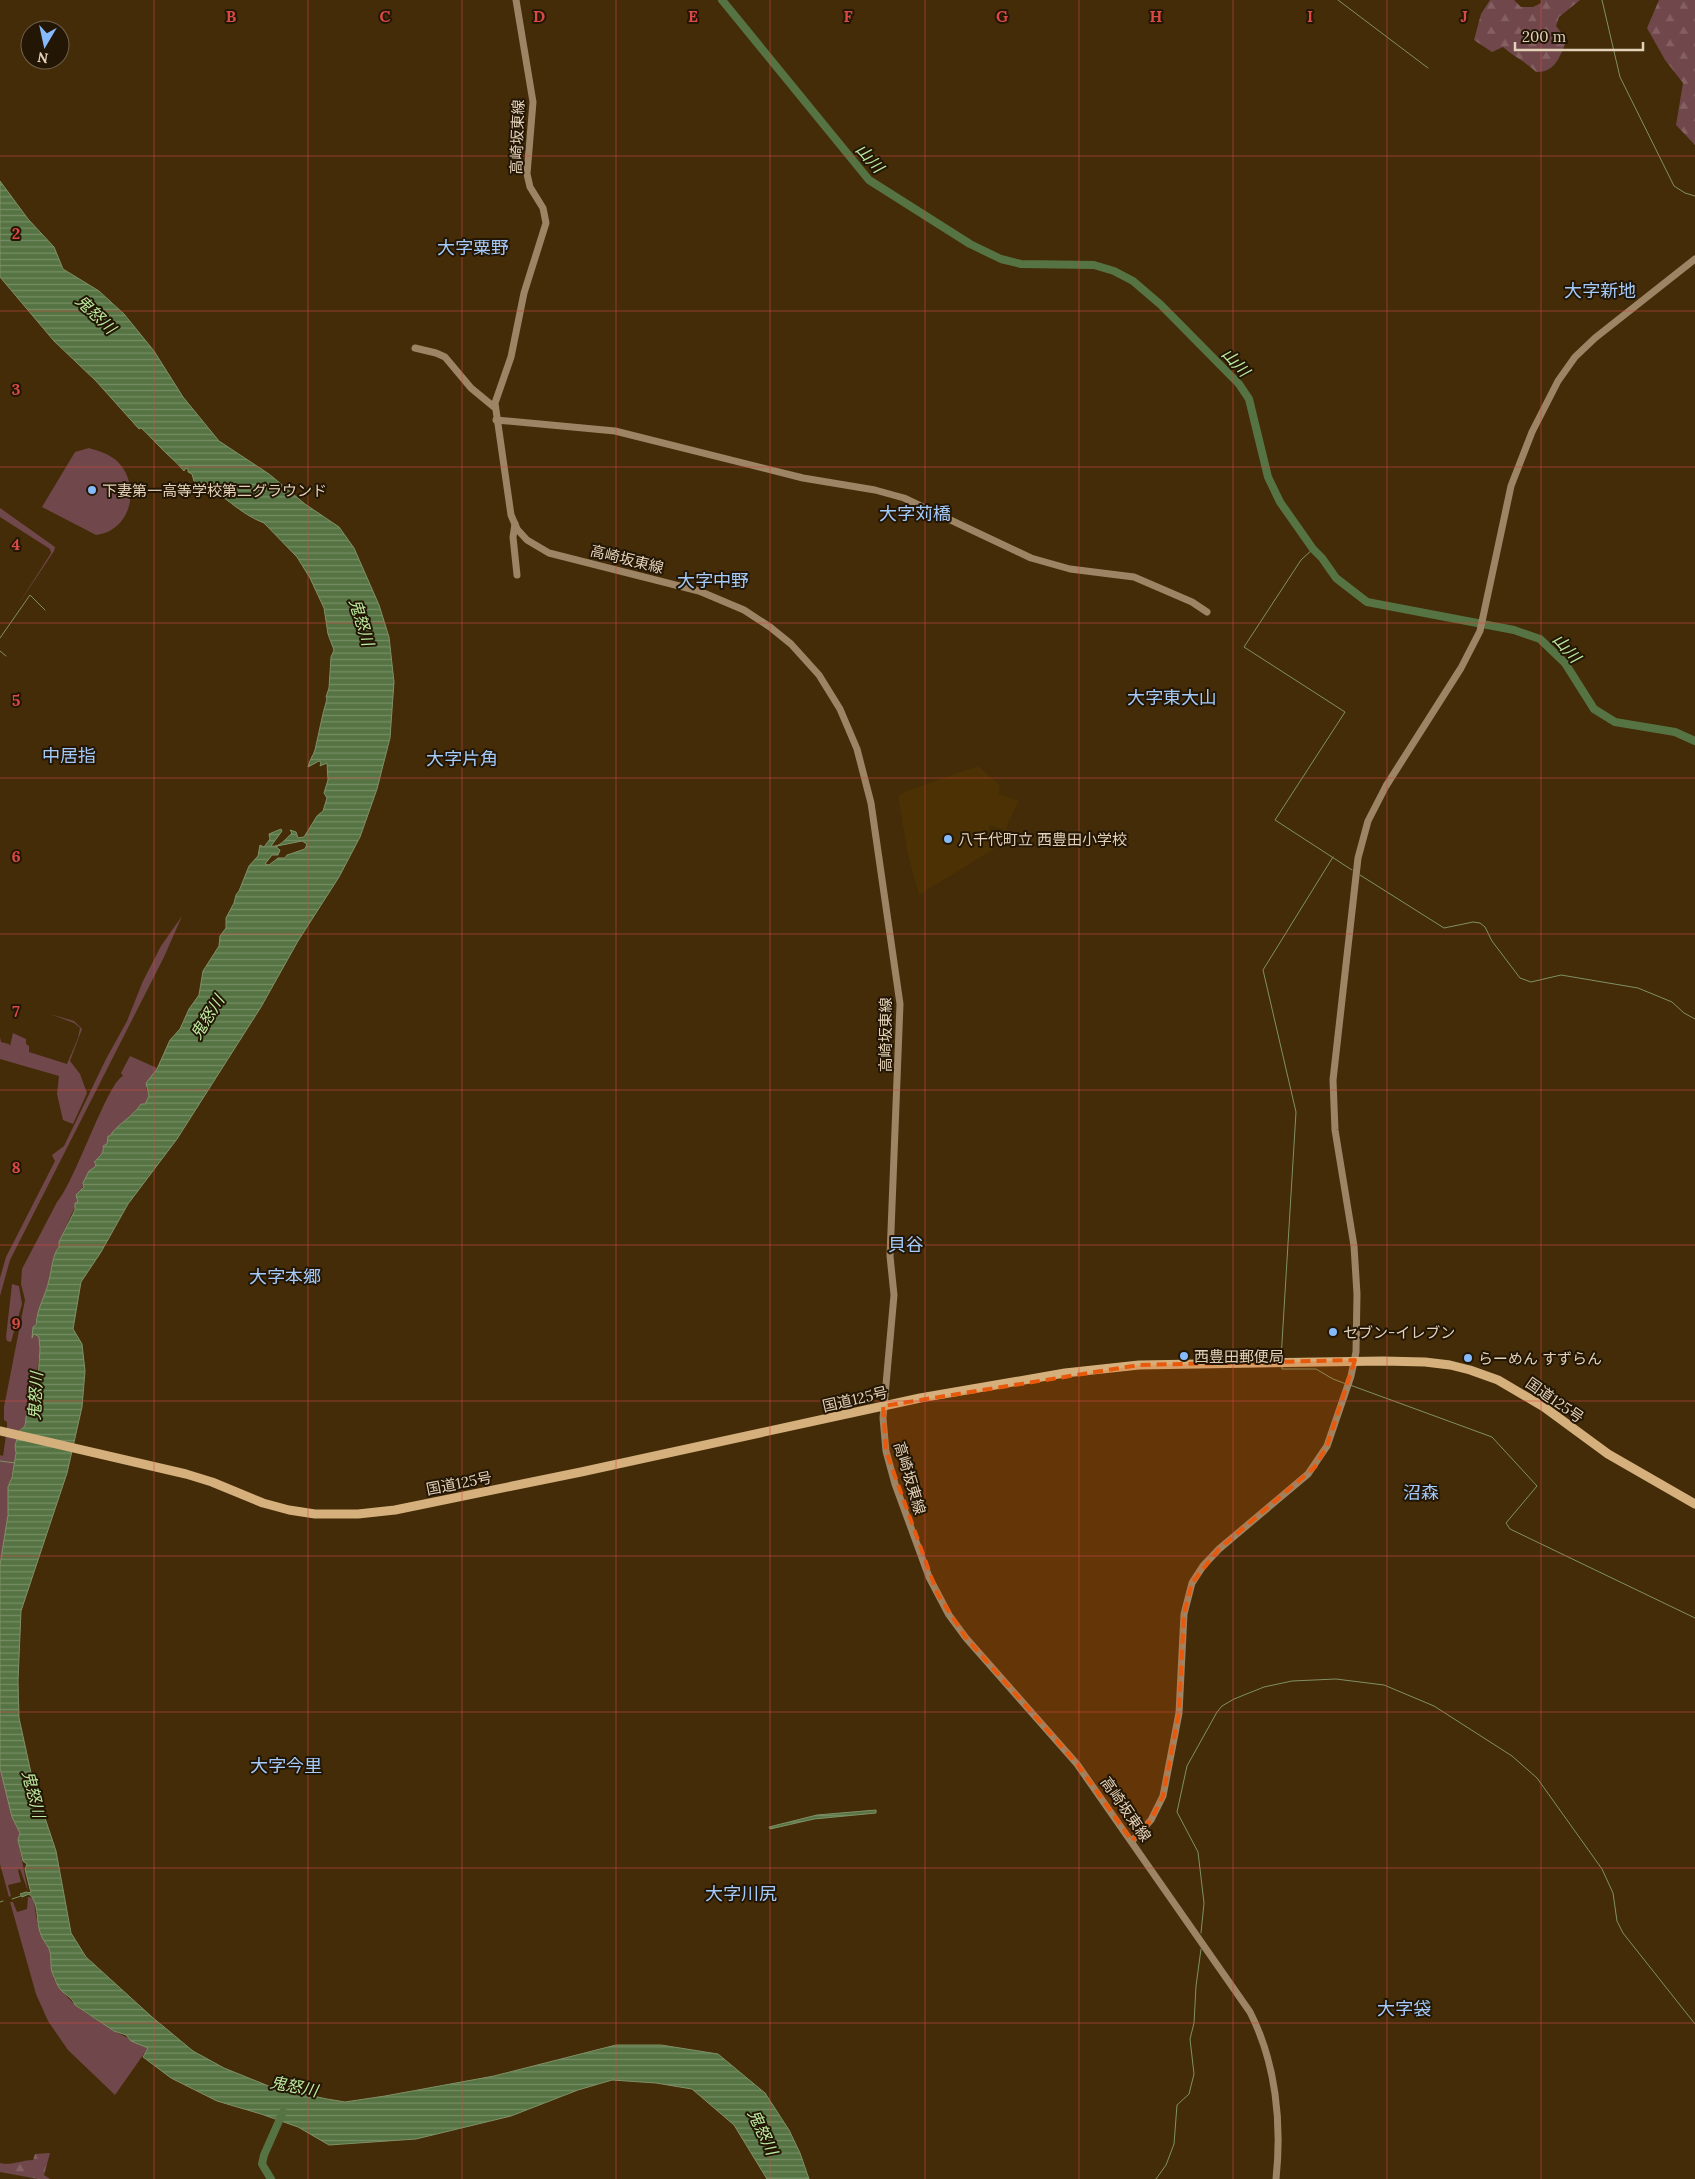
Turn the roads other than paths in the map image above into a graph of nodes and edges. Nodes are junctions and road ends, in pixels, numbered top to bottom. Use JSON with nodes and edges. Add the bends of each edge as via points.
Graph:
{"nodes":[{"id":1,"x":516,"y":0,"type":"edge"},
{"id":2,"x":1695,"y":259,"type":"edge"},
{"id":3,"x":415,"y":348,"type":"dead end"},
{"id":4,"x":494,"y":407,"type":"junction"},
{"id":5,"x":496,"y":420,"type":"junction"},
{"id":6,"x":514,"y":524,"type":"junction"},
{"id":7,"x":517,"y":575,"type":"dead end"},
{"id":8,"x":1207,"y":612,"type":"dead end"},
{"id":9,"x":1355,"y":1360,"type":"junction"},
{"id":10,"x":883,"y":1406,"type":"junction"},
{"id":11,"x":0,"y":1431,"type":"edge"},
{"id":12,"x":1695,"y":1504,"type":"edge"},
{"id":13,"x":1132,"y":1841,"type":"junction"},
{"id":14,"x":1276,"y":2179,"type":"edge"}],
"edges":[{"from":1,"to":4,"type":"street","name":"高崎坂東線","via":[[533,102],[527,174],[543,208],[546,223],[524,293],[510,361]]},
{"from":2,"to":9,"type":"street","via":[[1589,344],[1558,380],[1532,432],[1511,486],[1480,632],[1368,821],[1358,858],[1334,1063],[1333,1100],[1354,1246],[1357,1294]]},
{"from":3,"to":4,"type":"street","via":[[445,357],[471,388]]},
{"from":4,"to":5,"type":"street","name":"高崎坂東線"},
{"from":5,"to":6,"type":"street","name":"高崎坂東線","via":[[509,510]]},
{"from":5,"to":8,"type":"street","via":[[615,431],[803,478],[889,493],[1031,558],[1070,569],[1134,577],[1192,602]]},
{"from":6,"to":7,"type":"street"},
{"from":6,"to":10,"type":"street","name":"高崎坂東線","via":[[531,544],[549,554],[699,591],[759,619],[810,663],[849,728],[864,773],[875,828],[901,1013],[890,1250],[894,1295]]},
{"from":9,"to":10,"type":"highway","name":"国道125号","via":[[1110,1367]]},
{"from":9,"to":12,"type":"highway","name":"国道125号","via":[[1438,1363],[1498,1380],[1544,1407],[1608,1454]]},
{"from":9,"to":13,"type":"street","via":[[1327,1446],[1314,1467],[1219,1549],[1192,1583],[1184,1614],[1179,1713],[1163,1796],[1151,1820]]},
{"from":10,"to":11,"type":"highway","name":"国道125号","via":[[581,1472],[395,1510],[358,1514],[289,1510],[197,1477]]},
{"from":10,"to":13,"type":"street","name":"高崎坂東線","via":[[889,1465],[929,1577],[943,1604],[966,1638],[1078,1764]]},
{"from":13,"to":14,"type":"street","name":"高崎坂東線","via":[[1242,2002],[1260,2034],[1271,2072],[1277,2112]]}]}
